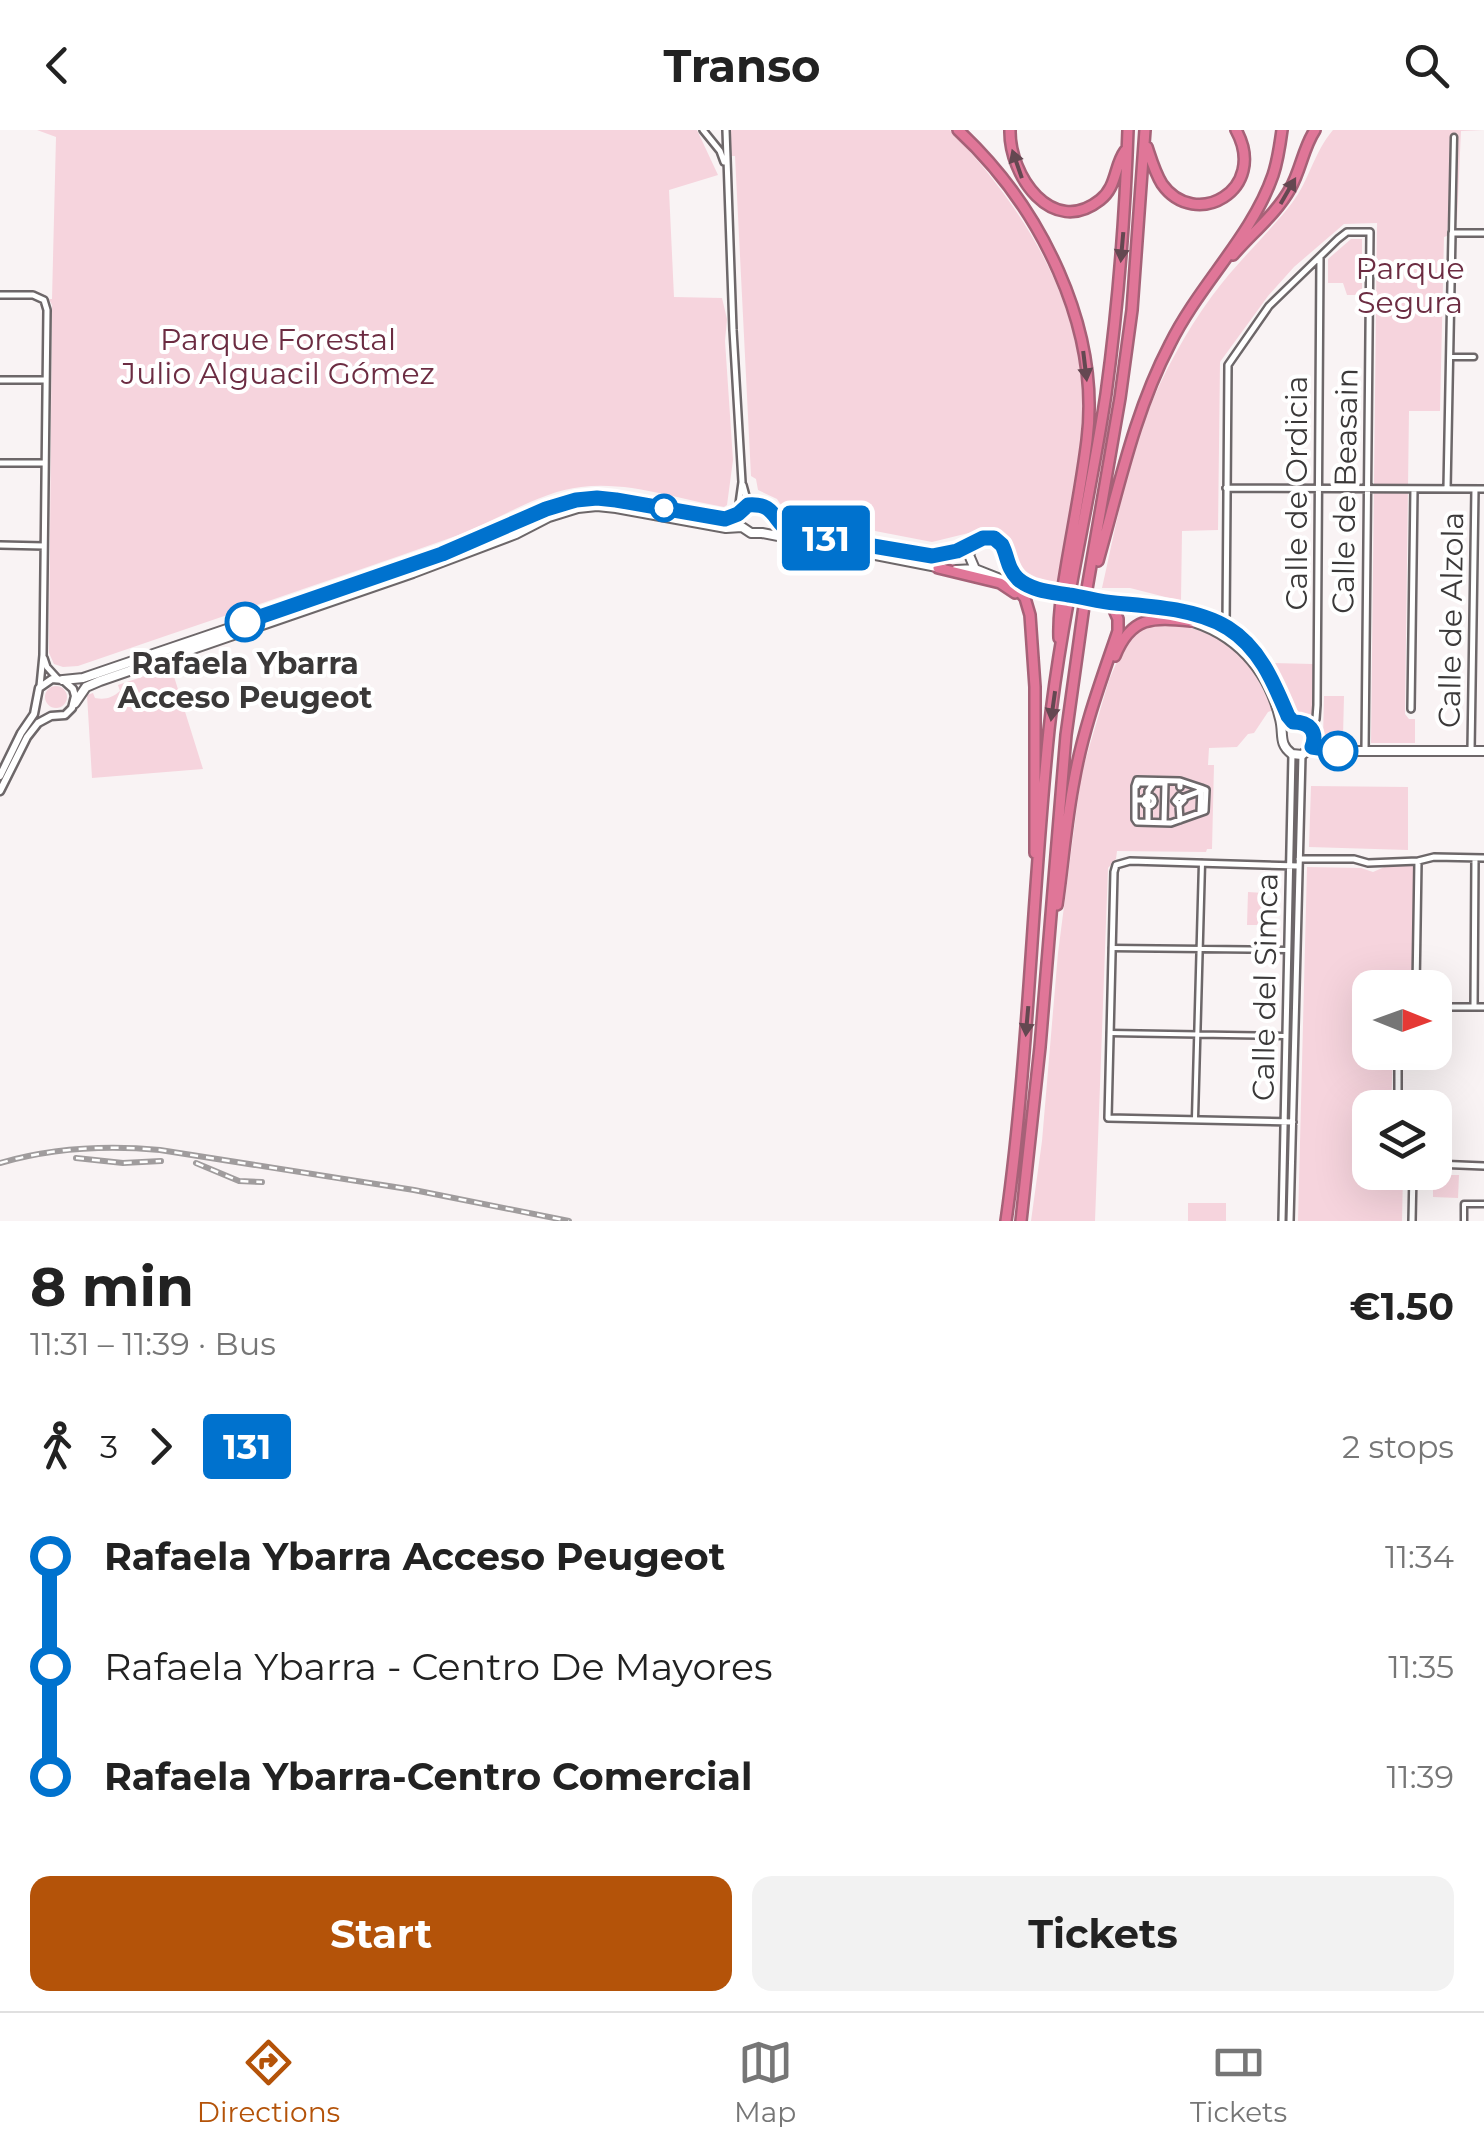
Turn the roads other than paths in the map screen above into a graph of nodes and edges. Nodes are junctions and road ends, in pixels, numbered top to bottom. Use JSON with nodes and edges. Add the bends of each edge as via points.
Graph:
{"nodes":[{"id":1,"x":703,"y":130,"type":"edge"},
{"id":2,"x":726,"y":130,"type":"edge"},
{"id":3,"x":958,"y":130,"type":"edge"},
{"id":4,"x":1010,"y":130,"type":"edge"},
{"id":5,"x":1128,"y":130,"type":"edge"},
{"id":6,"x":1236,"y":130,"type":"edge"},
{"id":7,"x":1282,"y":130,"type":"edge"},
{"id":8,"x":1315,"y":130,"type":"edge"},
{"id":9,"x":1145,"y":135,"type":"edge"},
{"id":10,"x":1454,"y":137,"type":"dead end"},
{"id":11,"x":1127,"y":149,"type":"junction"},
{"id":12,"x":726,"y":164,"type":"junction"},
{"id":13,"x":1452,"y":233,"type":"junction"},
{"id":14,"x":1484,"y":234,"type":"edge"},
{"id":15,"x":1320,"y":256,"type":"junction"},
{"id":16,"x":1202,"y":291,"type":"junction"},
{"id":17,"x":0,"y":295,"type":"edge"},
{"id":18,"x":1450,"y":357,"type":"junction"},
{"id":19,"x":1474,"y":357,"type":"dead end"},
{"id":20,"x":0,"y":380,"type":"edge"},
{"id":21,"x":45,"y":380,"type":"junction"},
{"id":22,"x":0,"y":463,"type":"edge"},
{"id":23,"x":44,"y":464,"type":"junction"},
{"id":24,"x":742,"y":482,"type":"junction"},
{"id":25,"x":1226,"y":488,"type":"junction"},
{"id":26,"x":1319,"y":489,"type":"junction"},
{"id":27,"x":1367,"y":489,"type":"junction"},
{"id":28,"x":1414,"y":489,"type":"junction"},
{"id":29,"x":1448,"y":489,"type":"junction"},
{"id":30,"x":1475,"y":489,"type":"junction"},
{"id":31,"x":1484,"y":489,"type":"edge"},
{"id":32,"x":759,"y":505,"type":"junction"},
{"id":33,"x":741,"y":511,"type":"junction"},
{"id":34,"x":774,"y":512,"type":"junction"},
{"id":35,"x":742,"y":526,"type":"junction"},
{"id":36,"x":762,"y":533,"type":"junction"},
{"id":37,"x":974,"y":543,"type":"junction"},
{"id":38,"x":0,"y":545,"type":"edge"},
{"id":39,"x":44,"y":546,"type":"junction"},
{"id":40,"x":1006,"y":560,"type":"junction"},
{"id":41,"x":938,"y":568,"type":"junction"},
{"id":42,"x":975,"y":569,"type":"junction"},
{"id":43,"x":990,"y":574,"type":"junction"},
{"id":44,"x":1013,"y":584,"type":"junction"},
{"id":45,"x":1037,"y":589,"type":"junction"},
{"id":46,"x":1057,"y":592,"type":"dead end"},
{"id":47,"x":1097,"y":600,"type":"dead end"},
{"id":48,"x":1112,"y":603,"type":"junction"},
{"id":49,"x":1084,"y":606,"type":"junction"},
{"id":50,"x":1191,"y":622,"type":"junction"},
{"id":51,"x":1226,"y":627,"type":"junction"},
{"id":52,"x":1031,"y":632,"type":"junction"},
{"id":53,"x":43,"y":655,"type":"junction"},
{"id":54,"x":1060,"y":656,"type":"junction"},
{"id":55,"x":60,"y":679,"type":"junction"},
{"id":56,"x":38,"y":691,"type":"junction"},
{"id":57,"x":74,"y":704,"type":"junction"},
{"id":58,"x":1411,"y":709,"type":"dead end"},
{"id":59,"x":51,"y":716,"type":"junction"},
{"id":60,"x":1293,"y":722,"type":"junction"},
{"id":61,"x":1087,"y":723,"type":"junction"},
{"id":62,"x":1309,"y":726,"type":"junction"},
{"id":63,"x":1282,"y":732,"type":"junction"},
{"id":64,"x":1312,"y":747,"type":"junction"},
{"id":65,"x":1365,"y":751,"type":"junction"},
{"id":66,"x":1471,"y":751,"type":"junction"},
{"id":67,"x":1484,"y":751,"type":"edge"},
{"id":68,"x":1297,"y":754,"type":"junction"},
{"id":69,"x":0,"y":776,"type":"edge"},
{"id":70,"x":1159,"y":782,"type":"junction"},
{"id":71,"x":1180,"y":784,"type":"junction"},
{"id":72,"x":1201,"y":788,"type":"junction"},
{"id":73,"x":0,"y":791,"type":"edge"},
{"id":74,"x":1135,"y":796,"type":"junction"},
{"id":75,"x":1164,"y":796,"type":"junction"},
{"id":76,"x":1149,"y":799,"type":"junction"},
{"id":77,"x":1179,"y":800,"type":"junction"},
{"id":78,"x":1180,"y":820,"type":"junction"},
{"id":79,"x":1148,"y":822,"type":"junction"},
{"id":80,"x":1164,"y":822,"type":"junction"},
{"id":81,"x":1475,"y":858,"type":"junction"},
{"id":82,"x":1484,"y":858,"type":"edge"},
{"id":83,"x":1418,"y":861,"type":"junction"},
{"id":84,"x":1294,"y":862,"type":"junction"},
{"id":85,"x":1202,"y":863,"type":"junction"},
{"id":86,"x":1036,"y":895,"type":"junction"},
{"id":87,"x":1048,"y":942,"type":"junction"},
{"id":88,"x":1112,"y":948,"type":"junction"},
{"id":89,"x":1200,"y":949,"type":"junction"},
{"id":90,"x":1288,"y":950,"type":"junction"},
{"id":91,"x":1416,"y":970,"type":"edge"},
{"id":92,"x":1452,"y":1007,"type":"edge"},
{"id":93,"x":1474,"y":1007,"type":"junction"},
{"id":94,"x":1484,"y":1007,"type":"edge"},
{"id":95,"x":1110,"y":1032,"type":"junction"},
{"id":96,"x":1198,"y":1034,"type":"junction"},
{"id":97,"x":1287,"y":1036,"type":"junction"},
{"id":98,"x":1195,"y":1120,"type":"junction"},
{"id":99,"x":1284,"y":1122,"type":"junction"},
{"id":100,"x":1293,"y":1122,"type":"junction"},
{"id":101,"x":1452,"y":1165,"type":"edge"},
{"id":102,"x":1484,"y":1166,"type":"edge"},
{"id":103,"x":1412,"y":1190,"type":"edge"},
{"id":104,"x":1484,"y":1204,"type":"edge"},
{"id":105,"x":1006,"y":1221,"type":"edge"},
{"id":106,"x":1021,"y":1221,"type":"edge"},
{"id":107,"x":1282,"y":1221,"type":"edge"},
{"id":108,"x":1290,"y":1221,"type":"edge"},
{"id":109,"x":1412,"y":1221,"type":"edge"},
{"id":110,"x":1464,"y":1221,"type":"edge"}],
"edges":[{"from":1,"to":12,"type":"street"},
{"from":2,"to":12,"type":"street"},
{"from":3,"to":54,"type":"highway","one_way":true,"via":[[1040,237],[1084,352],[1087,437],[1059,620]]},
{"from":11,"to":4,"type":"highway","one_way":true,"via":[[1102,199],[1070,211],[1041,200],[1025,184]]},
{"from":5,"to":11,"type":"highway"},
{"from":6,"to":9,"type":"highway","via":[[1245,147],[1245,170],[1233,192],[1200,204],[1178,198],[1161,183]]},
{"from":7,"to":16,"type":"highway","via":[[1278,161],[1258,208]]},
{"from":16,"to":8,"type":"highway","one_way":true,"via":[[1277,208]]},
{"from":9,"to":49,"type":"highway","via":[[1130,328]]},
{"from":10,"to":13,"type":"street"},
{"from":11,"to":54,"type":"highway","one_way":true,"via":[[1106,394]]},
{"from":12,"to":24,"type":"street"},
{"from":13,"to":14,"type":"street"},
{"from":13,"to":18,"type":"street"},
{"from":15,"to":25,"type":"street","via":[[1269,306],[1228,365]]},
{"from":15,"to":26,"type":"street","name":"Calle de Ordicia"},
{"from":15,"to":27,"type":"street","name":"Calle de Beasain","via":[[1347,232],[1370,232]]},
{"from":16,"to":49,"type":"highway","via":[[1143,402]]},
{"from":17,"to":21,"type":"street","via":[[44,300]]},
{"from":18,"to":19,"type":"street"},
{"from":18,"to":29,"type":"street"},
{"from":20,"to":21,"type":"street"},
{"from":21,"to":23,"type":"street"},
{"from":22,"to":23,"type":"street"},
{"from":23,"to":39,"type":"street"},
{"from":24,"to":32,"type":"street","via":[[746,496]]},
{"from":24,"to":33,"type":"street"},
{"from":25,"to":26,"type":"street"},
{"from":25,"to":51,"type":"street"},
{"from":26,"to":27,"type":"street"},
{"from":26,"to":62,"type":"street","name":"Calle de Ordicia","via":[[1317,716]]},
{"from":27,"to":28,"type":"street"},
{"from":27,"to":65,"type":"street","name":"Calle de Beasain"},
{"from":28,"to":29,"type":"street"},
{"from":28,"to":58,"type":"street"},
{"from":29,"to":30,"type":"street"},
{"from":30,"to":31,"type":"street"},
{"from":30,"to":66,"type":"street","name":"Calle de Alzola"},
{"from":32,"to":33,"type":"main road"},
{"from":32,"to":34,"type":"main road"},
{"from":33,"to":35,"type":"main road"},
{"from":33,"to":55,"type":"main road","via":[[725,519],[616,500],[576,500],[442,554],[83,678]]},
{"from":34,"to":36,"type":"main road","via":[[775,525]]},
{"from":34,"to":37,"type":"main road","via":[[790,532],[917,555],[945,555]]},
{"from":35,"to":36,"type":"main road"},
{"from":35,"to":57,"type":"main road","via":[[578,508],[413,574],[100,680]]},
{"from":36,"to":41,"type":"main road"},
{"from":37,"to":40,"type":"main road","via":[[999,541]]},
{"from":37,"to":42,"type":"main road"},
{"from":38,"to":39,"type":"street"},
{"from":39,"to":53,"type":"street"},
{"from":40,"to":43,"type":"main road"},
{"from":40,"to":45,"type":"main road"},
{"from":41,"to":42,"type":"main road"},
{"from":41,"to":52,"type":"highway","via":[[1010,588]]},
{"from":42,"to":43,"type":"main road"},
{"from":43,"to":44,"type":"main road"},
{"from":44,"to":45,"type":"main road"},
{"from":44,"to":52,"type":"highway","via":[[1027,603]]},
{"from":45,"to":46,"type":"main road"},
{"from":47,"to":48,"type":"main road"},
{"from":48,"to":50,"type":"main road"},
{"from":48,"to":51,"type":"main road"},
{"from":48,"to":61,"type":"highway","via":[[1118,631]]},
{"from":49,"to":87,"type":"highway"},
{"from":50,"to":61,"type":"highway","via":[[1152,619],[1131,630]]},
{"from":50,"to":63,"type":"main road","via":[[1220,632],[1251,659]]},
{"from":51,"to":60,"type":"main road","via":[[1264,666]]},
{"from":52,"to":86,"type":"highway"},
{"from":53,"to":55,"type":"street"},
{"from":53,"to":56,"type":"street"},
{"from":54,"to":86,"type":"highway","one_way":true},
{"from":55,"to":56,"type":"street"},
{"from":55,"to":57,"type":"street","via":[[74,689]]},
{"from":56,"to":59,"type":"street","via":[[40,708]]},
{"from":56,"to":69,"type":"street","via":[[34,714]]},
{"from":57,"to":59,"type":"street","via":[[65,715]]},
{"from":59,"to":73,"type":"street","via":[[27,737]]},
{"from":60,"to":62,"type":"main road"},
{"from":60,"to":63,"type":"main road"},
{"from":61,"to":87,"type":"highway"},
{"from":62,"to":64,"type":"main road"},
{"from":63,"to":68,"type":"main road","via":[[1282,744]]},
{"from":64,"to":65,"type":"main road"},
{"from":64,"to":68,"type":"main road"},
{"from":65,"to":66,"type":"main road"},
{"from":66,"to":67,"type":"main road"},
{"from":68,"to":84,"type":"street","name":"Calle del Simca"},
{"from":70,"to":71,"type":"street"},
{"from":70,"to":74,"type":"street","via":[[1138,780]]},
{"from":70,"to":75,"type":"street"},
{"from":70,"to":76,"type":"street","via":[[1149,788]]},
{"from":71,"to":72,"type":"street"},
{"from":71,"to":77,"type":"street"},
{"from":72,"to":77,"type":"street"},
{"from":72,"to":78,"type":"street","via":[[1206,811]]},
{"from":74,"to":76,"type":"street"},
{"from":74,"to":79,"type":"street","via":[[1136,821]]},
{"from":75,"to":76,"type":"street"},
{"from":75,"to":76,"type":"street","via":[[1156,785]]},
{"from":75,"to":77,"type":"street"},
{"from":75,"to":80,"type":"street"},
{"from":76,"to":79,"type":"street"},
{"from":77,"to":78,"type":"street"},
{"from":78,"to":80,"type":"street"},
{"from":79,"to":80,"type":"street"},
{"from":81,"to":82,"type":"street"},
{"from":81,"to":83,"type":"street"},
{"from":81,"to":93,"type":"street"},
{"from":83,"to":84,"type":"street"},
{"from":83,"to":91,"type":"street"},
{"from":84,"to":85,"type":"street"},
{"from":84,"to":90,"type":"street","name":"Calle del Simca"},
{"from":84,"to":100,"type":"street","name":"Calle del Simca"},
{"from":85,"to":88,"type":"street","via":[[1116,865]]},
{"from":85,"to":89,"type":"street"},
{"from":86,"to":105,"type":"highway","one_way":true},
{"from":87,"to":106,"type":"highway"},
{"from":88,"to":89,"type":"street"},
{"from":88,"to":95,"type":"street"},
{"from":89,"to":90,"type":"street"},
{"from":89,"to":96,"type":"street"},
{"from":90,"to":97,"type":"street","name":"Calle del Simca"},
{"from":92,"to":93,"type":"street"},
{"from":93,"to":94,"type":"street"},
{"from":95,"to":96,"type":"street"},
{"from":95,"to":98,"type":"street","via":[[1108,1118]]},
{"from":96,"to":97,"type":"street"},
{"from":96,"to":98,"type":"street"},
{"from":97,"to":99,"type":"street","name":"Calle del Simca"},
{"from":98,"to":99,"type":"street"},
{"from":99,"to":100,"type":"street"},
{"from":99,"to":107,"type":"street","name":"Calle del Simca"},
{"from":100,"to":108,"type":"street","name":"Calle del Simca"},
{"from":101,"to":102,"type":"street"},
{"from":103,"to":109,"type":"street"},
{"from":104,"to":110,"type":"street","via":[[1464,1204]]}]}
